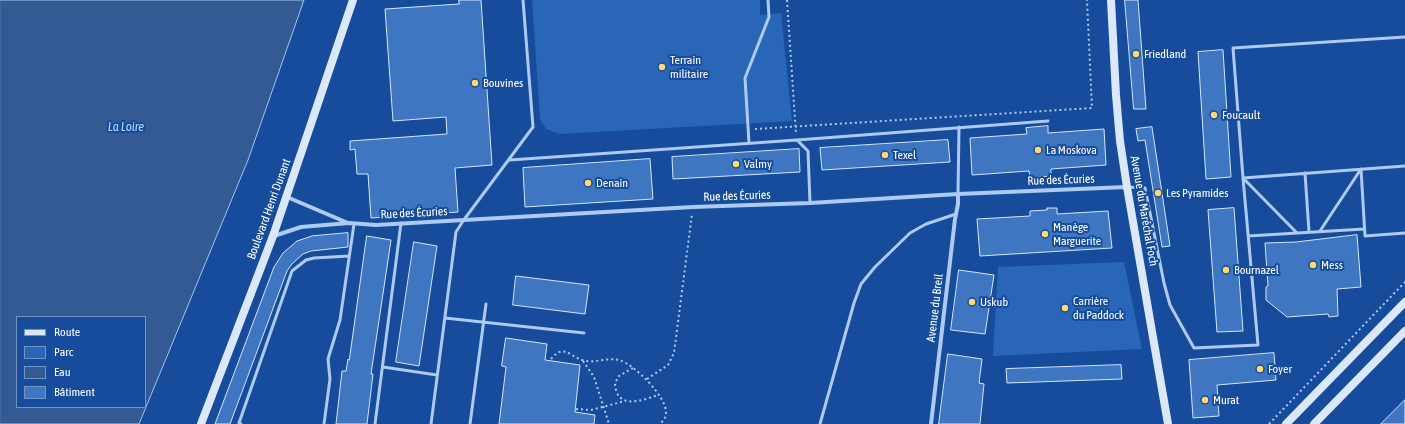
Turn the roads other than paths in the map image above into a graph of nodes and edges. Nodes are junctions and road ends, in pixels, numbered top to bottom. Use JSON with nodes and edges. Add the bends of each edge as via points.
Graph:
{"nodes":[{"id":1,"x":353,"y":0,"type":"edge"},
{"id":2,"x":523,"y":0,"type":"edge"},
{"id":3,"x":768,"y":0,"type":"edge"},
{"id":4,"x":1111,"y":0,"type":"edge"},
{"id":5,"x":1405,"y":37,"type":"edge"},
{"id":6,"x":1048,"y":121,"type":"dead end"},
{"id":7,"x":959,"y":127,"type":"junction"},
{"id":8,"x":798,"y":140,"type":"junction"},
{"id":9,"x":749,"y":143,"type":"junction"},
{"id":10,"x":510,"y":160,"type":"junction"},
{"id":11,"x":1405,"y":166,"type":"edge"},
{"id":12,"x":1361,"y":169,"type":"junction"},
{"id":13,"x":1305,"y":173,"type":"junction"},
{"id":14,"x":1243,"y":178,"type":"junction"},
{"id":15,"x":1127,"y":186,"type":"junction"},
{"id":16,"x":958,"y":194,"type":"junction"},
{"id":17,"x":287,"y":197,"type":"junction"},
{"id":18,"x":810,"y":203,"type":"junction"},
{"id":19,"x":956,"y":214,"type":"junction"},
{"id":20,"x":463,"y":221,"type":"junction"},
{"id":21,"x":349,"y":223,"type":"junction"},
{"id":22,"x":401,"y":223,"type":"junction"},
{"id":23,"x":354,"y":224,"type":"junction"},
{"id":24,"x":1364,"y":228,"type":"junction"},
{"id":25,"x":1320,"y":231,"type":"junction"},
{"id":26,"x":1309,"y":232,"type":"junction"},
{"id":27,"x":1297,"y":233,"type":"junction"},
{"id":28,"x":1405,"y":233,"type":"edge"},
{"id":29,"x":273,"y":236,"type":"junction"},
{"id":30,"x":1248,"y":236,"type":"junction"},
{"id":31,"x":348,"y":256,"type":"junction"},
{"id":32,"x":1405,"y":302,"type":"edge"},
{"id":33,"x":486,"y":304,"type":"dead end"},
{"id":34,"x":445,"y":318,"type":"junction"},
{"id":35,"x":483,"y":322,"type":"junction"},
{"id":36,"x":1405,"y":330,"type":"edge"},
{"id":37,"x":584,"y":333,"type":"dead end"},
{"id":38,"x":383,"y":367,"type":"junction"},
{"id":39,"x":437,"y":375,"type":"junction"},
{"id":40,"x":201,"y":424,"type":"edge"},
{"id":41,"x":241,"y":424,"type":"edge"},
{"id":42,"x":324,"y":424,"type":"edge"},
{"id":43,"x":375,"y":424,"type":"edge"},
{"id":44,"x":431,"y":424,"type":"edge"},
{"id":45,"x":470,"y":424,"type":"edge"},
{"id":46,"x":820,"y":424,"type":"edge"},
{"id":47,"x":931,"y":424,"type":"edge"},
{"id":48,"x":1168,"y":424,"type":"edge"},
{"id":49,"x":1286,"y":424,"type":"edge"},
{"id":50,"x":1314,"y":424,"type":"edge"}],
"edges":[{"from":1,"to":17,"type":"main road","name":"Boulevard Henri Dunant"},
{"from":2,"to":10,"type":"lane","via":[[533,127]]},
{"from":3,"to":9,"type":"lane","via":[[769,17],[745,78]]},
{"from":4,"to":15,"type":"main road","name":"Avenue du Maréchal Foch","via":[[1120,142]]},
{"from":5,"to":14,"type":"lane","via":[[1233,48]]},
{"from":6,"to":7,"type":"lane"},
{"from":7,"to":8,"type":"lane"},
{"from":7,"to":16,"type":"lane"},
{"from":8,"to":9,"type":"lane"},
{"from":8,"to":18,"type":"lane","via":[[808,151]]},
{"from":9,"to":10,"type":"lane"},
{"from":10,"to":20,"type":"lane"},
{"from":11,"to":12,"type":"lane"},
{"from":12,"to":13,"type":"lane"},
{"from":12,"to":24,"type":"lane"},
{"from":12,"to":25,"type":"lane"},
{"from":13,"to":14,"type":"lane"},
{"from":13,"to":26,"type":"lane"},
{"from":14,"to":27,"type":"lane"},
{"from":14,"to":30,"type":"lane"},
{"from":15,"to":16,"type":"street","name":"Rue des Écuries"},
{"from":15,"to":30,"type":"lane","via":[[1145,188],[1170,305],[1194,348],[1258,345]]},
{"from":15,"to":48,"type":"main road","name":"Avenue du Maréchal Foch"},
{"from":16,"to":18,"type":"street","name":"Rue des Écuries"},
{"from":16,"to":19,"type":"street","name":"Avenue du Breil"},
{"from":17,"to":21,"type":"street","name":"Rue des Écuries"},
{"from":17,"to":29,"type":"main road","name":"Boulevard Henri Dunant"},
{"from":18,"to":20,"type":"street","name":"Rue des Écuries","via":[[693,207]]},
{"from":19,"to":46,"type":"lane","via":[[926,224],[910,233],[861,284]]},
{"from":19,"to":47,"type":"street","name":"Avenue du Breil"},
{"from":20,"to":22,"type":"street","name":"Rue des Écuries"},
{"from":20,"to":34,"type":"lane","via":[[456,232]]},
{"from":21,"to":23,"type":"street","name":"Rue des Écuries"},
{"from":21,"to":29,"type":"street","name":"Rue des Écuries","via":[[301,227]]},
{"from":22,"to":23,"type":"street","name":"Rue des Écuries"},
{"from":22,"to":38,"type":"lane"},
{"from":23,"to":31,"type":"lane"},
{"from":24,"to":25,"type":"lane"},
{"from":24,"to":28,"type":"lane","via":[[1365,236]]},
{"from":25,"to":26,"type":"lane"},
{"from":26,"to":27,"type":"lane"},
{"from":27,"to":30,"type":"lane"},
{"from":29,"to":40,"type":"main road","name":"Boulevard Henri Dunant"},
{"from":31,"to":41,"type":"lane","via":[[306,260],[292,271],[239,423]]},
{"from":31,"to":42,"type":"lane","via":[[340,320],[328,358],[330,379]]},
{"from":32,"to":49,"type":"main road"},
{"from":33,"to":35,"type":"lane"},
{"from":34,"to":35,"type":"lane"},
{"from":34,"to":39,"type":"lane"},
{"from":35,"to":37,"type":"lane"},
{"from":35,"to":45,"type":"lane"},
{"from":36,"to":50,"type":"main road"},
{"from":38,"to":39,"type":"lane"},
{"from":38,"to":43,"type":"lane"},
{"from":39,"to":44,"type":"lane"}]}
